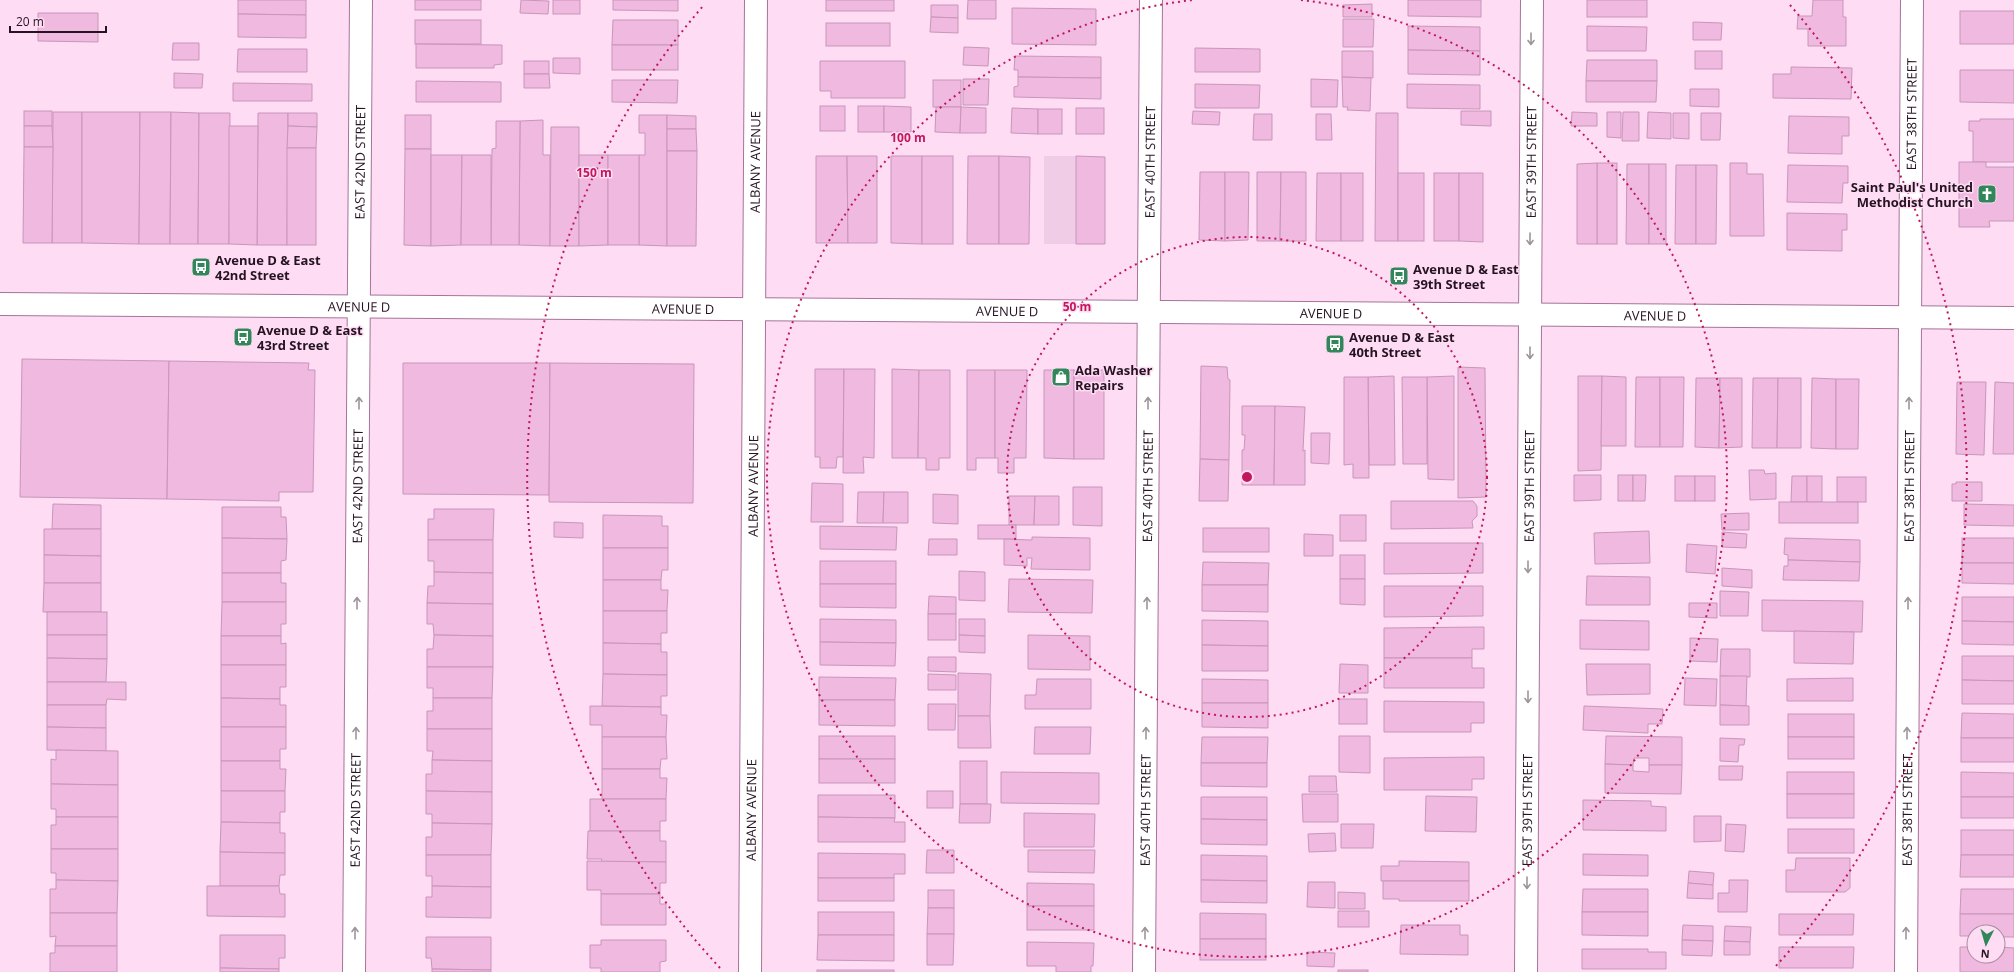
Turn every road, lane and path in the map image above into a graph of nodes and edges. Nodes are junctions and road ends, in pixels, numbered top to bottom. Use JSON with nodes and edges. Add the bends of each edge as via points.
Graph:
{"nodes":[{"id":1,"x":361,"y":0,"type":"edge"},
{"id":2,"x":756,"y":0,"type":"edge"},
{"id":3,"x":1151,"y":0,"type":"edge"},
{"id":4,"x":1532,"y":0,"type":"edge"},
{"id":5,"x":1912,"y":0,"type":"edge"},
{"id":6,"x":0,"y":304,"type":"edge"},
{"id":7,"x":359,"y":308,"type":"junction"},
{"id":8,"x":754,"y":309,"type":"junction"},
{"id":9,"x":1149,"y":313,"type":"junction"},
{"id":10,"x":1530,"y":314,"type":"junction"},
{"id":11,"x":1910,"y":317,"type":"junction"},
{"id":12,"x":2014,"y":318,"type":"edge"},
{"id":13,"x":354,"y":972,"type":"edge"},
{"id":14,"x":750,"y":972,"type":"edge"},
{"id":15,"x":1144,"y":972,"type":"edge"},
{"id":16,"x":1526,"y":972,"type":"edge"},
{"id":17,"x":1906,"y":972,"type":"edge"}],
"edges":[{"from":1,"to":7,"type":"street","name":"EAST 42ND STREET"},
{"from":2,"to":8,"type":"street","name":"ALBANY AVENUE"},
{"from":3,"to":9,"type":"street","name":"EAST 40TH STREET"},
{"from":4,"to":10,"type":"street","name":"EAST 39TH STREET","one_way":true},
{"from":5,"to":11,"type":"street","name":"EAST 38TH STREET"},
{"from":6,"to":7,"type":"street","name":"AVENUE D"},
{"from":7,"to":8,"type":"street","name":"AVENUE D"},
{"from":13,"to":7,"type":"street","name":"EAST 42ND STREET","one_way":true},
{"from":8,"to":9,"type":"street","name":"AVENUE D"},
{"from":8,"to":14,"type":"street","name":"ALBANY AVENUE"},
{"from":9,"to":10,"type":"street","name":"AVENUE D"},
{"from":15,"to":9,"type":"street","name":"EAST 40TH STREET","one_way":true},
{"from":10,"to":11,"type":"street","name":"AVENUE D"},
{"from":10,"to":16,"type":"street","name":"EAST 39TH STREET","one_way":true},
{"from":11,"to":12,"type":"street","name":"AVENUE D"},
{"from":17,"to":11,"type":"street","name":"EAST 38TH STREET","one_way":true}]}
